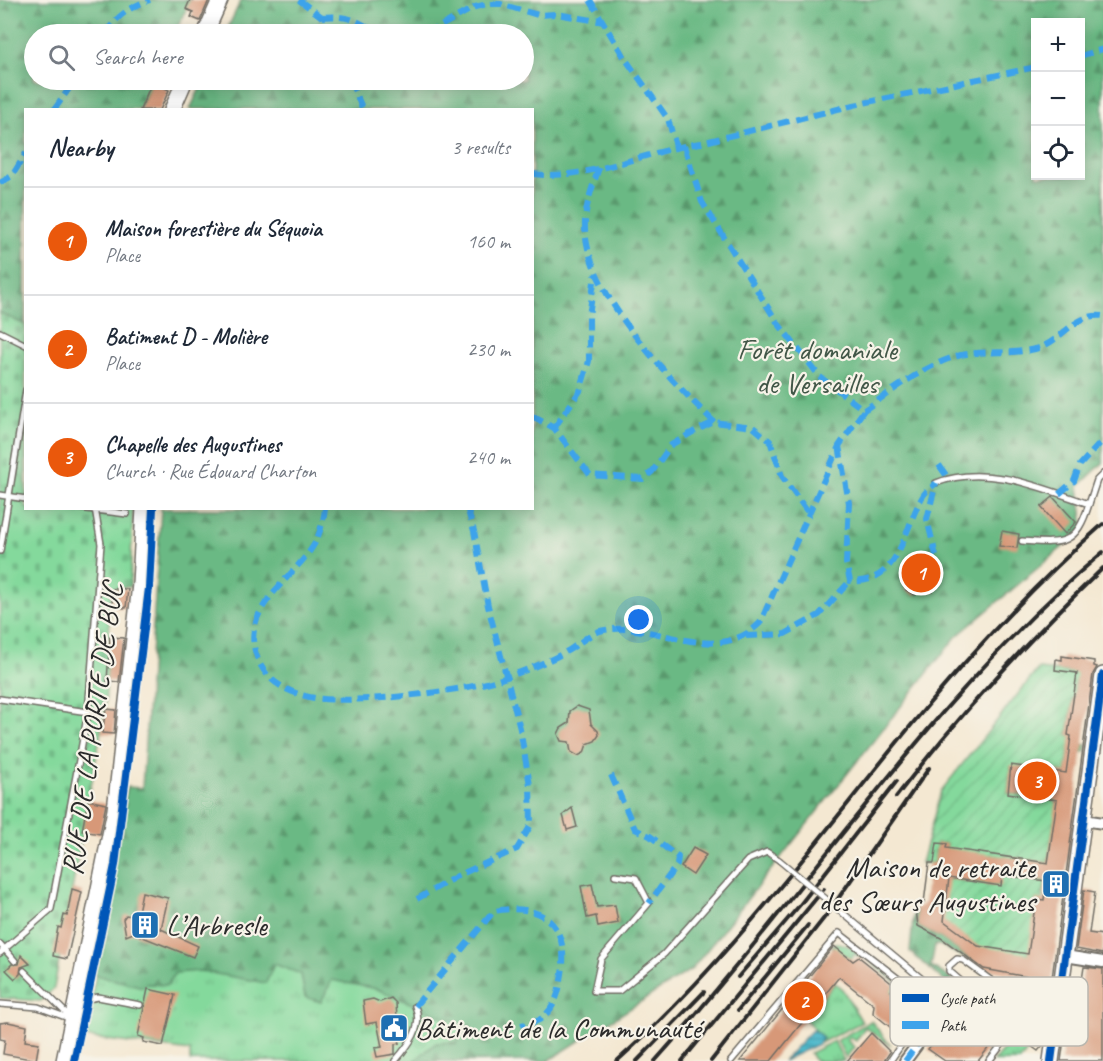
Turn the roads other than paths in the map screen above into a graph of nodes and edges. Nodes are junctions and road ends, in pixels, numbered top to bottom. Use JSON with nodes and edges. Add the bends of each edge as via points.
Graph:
{"nodes":[{"id":1,"x":220,"y":0,"type":"edge"},
{"id":2,"x":209,"y":24,"type":"edge"},
{"id":3,"x":181,"y":90,"type":"edge"},
{"id":4,"x":173,"y":108,"type":"edge"},
{"id":5,"x":0,"y":332,"type":"edge"},
{"id":6,"x":24,"y":344,"type":"edge"},
{"id":7,"x":24,"y":402,"type":"edge"},
{"id":8,"x":1103,"y":474,"type":"edge"},
{"id":9,"x":936,"y":483,"type":"dead end"},
{"id":10,"x":0,"y":495,"type":"edge"},
{"id":11,"x":8,"y":496,"type":"junction"},
{"id":12,"x":24,"y":499,"type":"edge"},
{"id":13,"x":1089,"y":504,"type":"junction"},
{"id":14,"x":96,"y":510,"type":"edge"},
{"id":15,"x":144,"y":510,"type":"edge"},
{"id":16,"x":127,"y":514,"type":"dead end"},
{"id":17,"x":1022,"y":540,"type":"dead end"},
{"id":18,"x":0,"y":551,"type":"edge"},
{"id":19,"x":1102,"y":684,"type":"edge"},
{"id":20,"x":0,"y":699,"type":"edge"},
{"id":21,"x":88,"y":712,"type":"junction"},
{"id":22,"x":1097,"y":760,"type":"edge"},
{"id":23,"x":1084,"y":820,"type":"junction"},
{"id":24,"x":1103,"y":823,"type":"edge"},
{"id":25,"x":615,"y":875,"type":"dead end"},
{"id":26,"x":1,"y":949,"type":"edge"},
{"id":27,"x":1065,"y":956,"type":"junction"},
{"id":28,"x":15,"y":961,"type":"dead end"},
{"id":29,"x":1103,"y":962,"type":"edge"},
{"id":30,"x":24,"y":970,"type":"dead end"},
{"id":31,"x":896,"y":977,"type":"edge"},
{"id":32,"x":920,"y":977,"type":"edge"},
{"id":33,"x":956,"y":977,"type":"edge"},
{"id":34,"x":987,"y":977,"type":"edge"},
{"id":35,"x":1062,"y":977,"type":"edge"},
{"id":36,"x":0,"y":1004,"type":"edge"},
{"id":37,"x":140,"y":1005,"type":"dead end"},
{"id":38,"x":415,"y":1006,"type":"dead end"},
{"id":39,"x":72,"y":1019,"type":"junction"},
{"id":40,"x":900,"y":1046,"type":"edge"},
{"id":41,"x":916,"y":1046,"type":"edge"},
{"id":42,"x":1001,"y":1046,"type":"edge"},
{"id":43,"x":1053,"y":1046,"type":"edge"},
{"id":44,"x":63,"y":1061,"type":"edge"},
{"id":45,"x":395,"y":1061,"type":"edge"},
{"id":46,"x":731,"y":1061,"type":"edge"},
{"id":47,"x":890,"y":1061,"type":"edge"},
{"id":48,"x":905,"y":1061,"type":"edge"},
{"id":49,"x":989,"y":1061,"type":"edge"},
{"id":50,"x":1051,"y":1061,"type":"edge"}],
"edges":[{"from":1,"to":2,"type":"main road"},
{"from":3,"to":4,"type":"main road"},
{"from":5,"to":6,"type":"lane"},
{"from":7,"to":11,"type":"lane"},
{"from":8,"to":13,"type":"lane"},
{"from":9,"to":13,"type":"lane","via":[[955,476],[994,477]]},
{"from":10,"to":11,"type":"lane"},
{"from":11,"to":12,"type":"lane"},
{"from":11,"to":18,"type":"lane"},
{"from":13,"to":17,"type":"lane","via":[[1082,527],[1070,538],[1053,543]]},
{"from":14,"to":16,"type":"lane"},
{"from":14,"to":21,"type":"lane","via":[[101,544]]},
{"from":15,"to":39,"type":"main road","name":"RUE DE LA PORTE DE BUC","via":[[140,584],[115,810]]},
{"from":19,"to":22,"type":"main road"},
{"from":20,"to":21,"type":"lane"},
{"from":21,"to":26,"type":"lane","via":[[51,909]]},
{"from":22,"to":23,"type":"main road"},
{"from":23,"to":24,"type":"street"},
{"from":23,"to":27,"type":"main road"},
{"from":25,"to":32,"type":"lane","bridge":true,"via":[[636,878],[649,903],[601,959],[594,991],[619,991],[664,954],[748,860],[767,852]]},
{"from":26,"to":28,"type":"lane"},
{"from":27,"to":29,"type":"street"},
{"from":27,"to":35,"type":"main road"},
{"from":30,"to":39,"type":"lane"},
{"from":31,"to":46,"type":"lane","via":[[839,933]]},
{"from":33,"to":34,"type":"lane","via":[[949,971],[957,959]]},
{"from":36,"to":39,"type":"lane","via":[[38,1007]]},
{"from":37,"to":39,"type":"lane","via":[[98,997],[88,999]]},
{"from":38,"to":45,"type":"lane","via":[[419,1028]]},
{"from":39,"to":44,"type":"main road","name":"RUE DE LA PORTE DE BUC"},
{"from":40,"to":47,"type":"lane"},
{"from":41,"to":48,"type":"street"},
{"from":42,"to":49,"type":"lane"},
{"from":43,"to":50,"type":"main road"}]}
